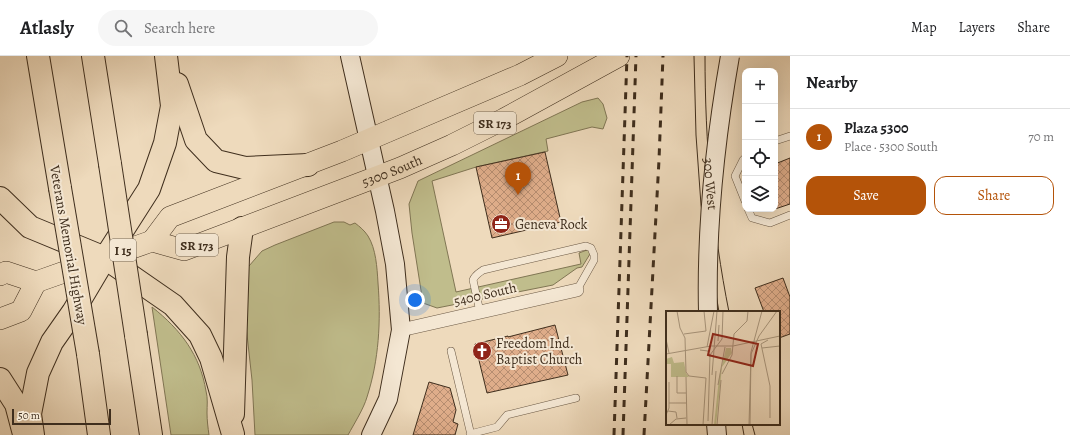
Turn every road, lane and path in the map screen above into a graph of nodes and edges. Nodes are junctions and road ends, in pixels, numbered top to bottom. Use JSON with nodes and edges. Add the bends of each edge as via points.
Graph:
{"nodes":[{"id":1,"x":38,"y":56,"type":"edge"},
{"id":2,"x":93,"y":56,"type":"edge"},
{"id":3,"x":166,"y":56,"type":"edge"},
{"id":4,"x":350,"y":56,"type":"edge"},
{"id":5,"x":557,"y":56,"type":"edge"},
{"id":6,"x":620,"y":56,"type":"edge"},
{"id":7,"x":730,"y":56,"type":"edge"},
{"id":8,"x":790,"y":136,"type":"edge"},
{"id":9,"x":368,"y":140,"type":"junction"},
{"id":10,"x":778,"y":140,"type":"edge"},
{"id":11,"x":742,"y":162,"type":"edge"},
{"id":12,"x":308,"y":165,"type":"junction"},
{"id":13,"x":376,"y":177,"type":"junction"},
{"id":14,"x":742,"y":193,"type":"edge"},
{"id":15,"x":0,"y":198,"type":"edge"},
{"id":16,"x":749,"y":212,"type":"edge"},
{"id":17,"x":790,"y":215,"type":"edge"},
{"id":18,"x":242,"y":228,"type":"junction"},
{"id":19,"x":152,"y":241,"type":"junction"},
{"id":20,"x":105,"y":258,"type":"junction"},
{"id":21,"x":0,"y":275,"type":"edge"},
{"id":22,"x":36,"y":282,"type":"junction"},
{"id":23,"x":577,"y":290,"type":"joint"},
{"id":24,"x":708,"y":311,"type":"edge"},
{"id":25,"x":480,"y":312,"type":"junction"},
{"id":26,"x":0,"y":319,"type":"edge"},
{"id":27,"x":400,"y":330,"type":"junction"},
{"id":28,"x":451,"y":351,"type":"dead end"},
{"id":29,"x":0,"y":379,"type":"edge"},
{"id":30,"x":576,"y":398,"type":"dead end"},
{"id":31,"x":716,"y":425,"type":"edge"},
{"id":32,"x":497,"y":427,"type":"junction"},
{"id":33,"x":470,"y":434,"type":"edge"},
{"id":34,"x":25,"y":435,"type":"edge"},
{"id":35,"x":33,"y":435,"type":"edge"},
{"id":36,"x":99,"y":435,"type":"edge"},
{"id":37,"x":151,"y":435,"type":"edge"},
{"id":38,"x":233,"y":435,"type":"edge"},
{"id":39,"x":371,"y":435,"type":"edge"},
{"id":40,"x":499,"y":435,"type":"edge"},
{"id":41,"x":717,"y":435,"type":"edge"}],
"edges":[{"from":1,"to":36,"type":"highway","name":"Veterans Memorial Highway","bridge":true,"via":[[88,354]]},
{"from":2,"to":37,"type":"highway","number":"I 15","bridge":true},
{"from":3,"to":12,"type":"highway","via":[[196,140],[216,161],[245,168]]},
{"from":3,"to":20,"type":"highway","via":[[172,106],[164,143],[149,189]]},
{"from":4,"to":9,"type":"street"},
{"from":5,"to":9,"type":"main road","number":"SR 173","via":[[520,76]]},
{"from":6,"to":13,"type":"main road","name":"5300 South","number":"SR 173","via":[[452,145]]},
{"from":7,"to":24,"type":"street","name":"300 West","bridge":true,"via":[[716,140],[711,196]]},
{"from":8,"to":10,"type":"lane"},
{"from":9,"to":12,"type":"main road","number":"SR 173"},
{"from":9,"to":13,"type":"street"},
{"from":11,"to":14,"type":"lane","via":[[736,176]]},
{"from":12,"to":19,"type":"main road","number":"SR 173","via":[[170,217]]},
{"from":13,"to":18,"type":"main road","name":"5300 South","number":"SR 173"},
{"from":13,"to":27,"type":"street","via":[[395,264]]},
{"from":15,"to":20,"type":"highway","via":[[30,227]]},
{"from":16,"to":17,"type":"lane","via":[[752,218],[770,223]]},
{"from":18,"to":19,"type":"main road","name":"5300 South","number":"SR 173","via":[[184,250]]},
{"from":18,"to":38,"type":"highway","via":[[238,257]]},
{"from":19,"to":20,"type":"main road"},
{"from":20,"to":22,"type":"main road"},
{"from":20,"to":35,"type":"highway","via":[[52,342],[38,372],[30,414]]},
{"from":20,"to":38,"type":"highway","via":[[173,305],[200,335],[211,358]]},
{"from":21,"to":22,"type":"main road","via":[[6,272]]},
{"from":22,"to":26,"type":"main road","via":[[21,311]]},
{"from":23,"to":25,"type":"street","name":"5400 South"},
{"from":23,"to":25,"type":"lane","via":[[594,260],[591,248],[586,246],[479,272],[473,280]]},
{"from":25,"to":27,"type":"street","name":"5400 South"},
{"from":27,"to":39,"type":"street","via":[[388,398]]},
{"from":28,"to":33,"type":"lane"},
{"from":29,"to":34,"type":"highway","via":[[16,404]]},
{"from":30,"to":32,"type":"lane","via":[[508,415]]},
{"from":31,"to":41,"type":"street"},
{"from":32,"to":33,"type":"lane"},
{"from":32,"to":40,"type":"lane"}]}
